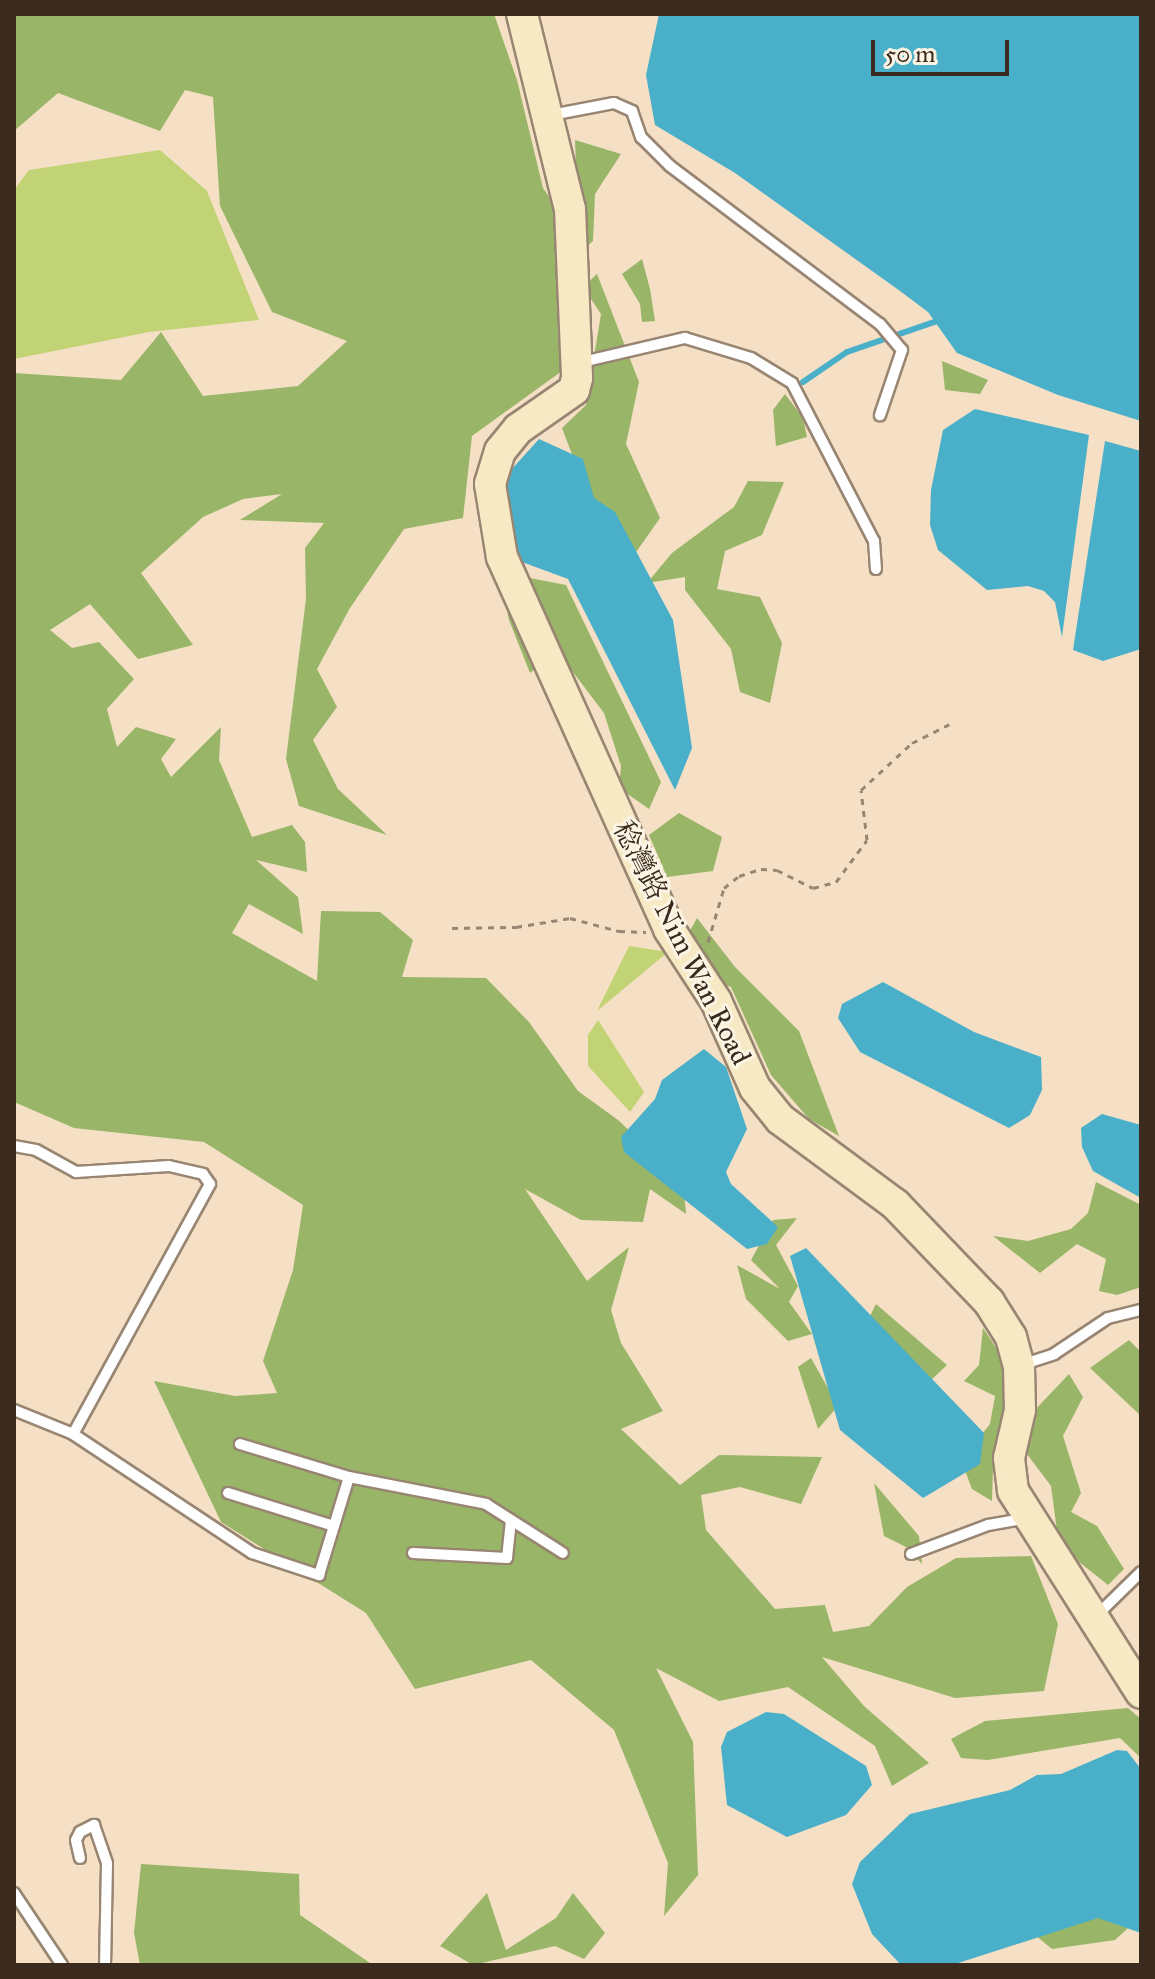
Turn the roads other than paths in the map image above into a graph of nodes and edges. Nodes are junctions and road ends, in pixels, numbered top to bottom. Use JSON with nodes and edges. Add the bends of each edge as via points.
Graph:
{"nodes":[{"id":1,"x":522,"y":14,"type":"edge"},
{"id":2,"x":551,"y":115,"type":"junction"},
{"id":3,"x":576,"y":363,"type":"junction"},
{"id":4,"x":880,"y":415,"type":"dead end"},
{"id":5,"x":876,"y":569,"type":"dead end"},
{"id":6,"x":14,"y":1146,"type":"edge"},
{"id":7,"x":1141,"y":1310,"type":"edge"},
{"id":8,"x":1019,"y":1366,"type":"junction"},
{"id":9,"x":14,"y":1410,"type":"edge"},
{"id":10,"x":73,"y":1434,"type":"junction"},
{"id":11,"x":240,"y":1444,"type":"dead end"},
{"id":12,"x":349,"y":1477,"type":"junction"},
{"id":13,"x":228,"y":1493,"type":"dead end"},
{"id":14,"x":1029,"y":1518,"type":"junction"},
{"id":15,"x":511,"y":1520,"type":"junction"},
{"id":16,"x":334,"y":1526,"type":"junction"},
{"id":17,"x":413,"y":1553,"type":"dead end"},
{"id":18,"x":563,"y":1553,"type":"dead end"},
{"id":19,"x":911,"y":1554,"type":"dead end"},
{"id":20,"x":1141,"y":1572,"type":"edge"},
{"id":21,"x":1093,"y":1618,"type":"junction"},
{"id":22,"x":1141,"y":1693,"type":"edge"},
{"id":23,"x":80,"y":1858,"type":"dead end"},
{"id":24,"x":14,"y":1893,"type":"edge"},
{"id":25,"x":62,"y":1965,"type":"edge"},
{"id":26,"x":105,"y":1965,"type":"edge"}],
"edges":[{"from":1,"to":2,"type":"street","name":"稔灣路 Nim Wan Road"},
{"from":2,"to":3,"type":"street","name":"稔灣路 Nim Wan Road","via":[[570,209]]},
{"from":2,"to":4,"type":"lane","via":[[614,103],[632,111],[641,137],[670,166],[880,324],[902,350]]},
{"from":3,"to":5,"type":"lane","via":[[685,338],[751,358],[792,383],[874,541]]},
{"from":3,"to":8,"type":"street","name":"稔灣路 Nim Wan Road","via":[[574,390],[518,429],[500,451],[490,484],[502,557],[669,929],[716,1001],[755,1088],[780,1119],[895,1204],[989,1302],[1011,1337]]},
{"from":6,"to":10,"type":"lane","via":[[36,1150],[76,1172],[169,1166],[203,1174],[210,1184]]},
{"from":7,"to":8,"type":"lane","via":[[1108,1318],[1054,1354]]},
{"from":8,"to":14,"type":"street","name":"稔灣路 Nim Wan Road","via":[[1020,1410],[1010,1476]]},
{"from":9,"to":10,"type":"lane"},
{"from":10,"to":16,"type":"lane","via":[[252,1553],[319,1575]]},
{"from":11,"to":12,"type":"lane"},
{"from":12,"to":15,"type":"lane","via":[[486,1504]]},
{"from":12,"to":16,"type":"lane"},
{"from":13,"to":16,"type":"lane"},
{"from":14,"to":19,"type":"lane","via":[[988,1525]]},
{"from":14,"to":21,"type":"street","name":"稔灣路 Nim Wan Road"},
{"from":15,"to":17,"type":"lane","via":[[507,1558]]},
{"from":15,"to":18,"type":"lane"},
{"from":20,"to":21,"type":"lane"},
{"from":21,"to":22,"type":"street","name":"稔灣路 Nim Wan Road"},
{"from":23,"to":26,"type":"lane","via":[[76,1840],[94,1825],[107,1863]]},
{"from":24,"to":25,"type":"lane"}]}
